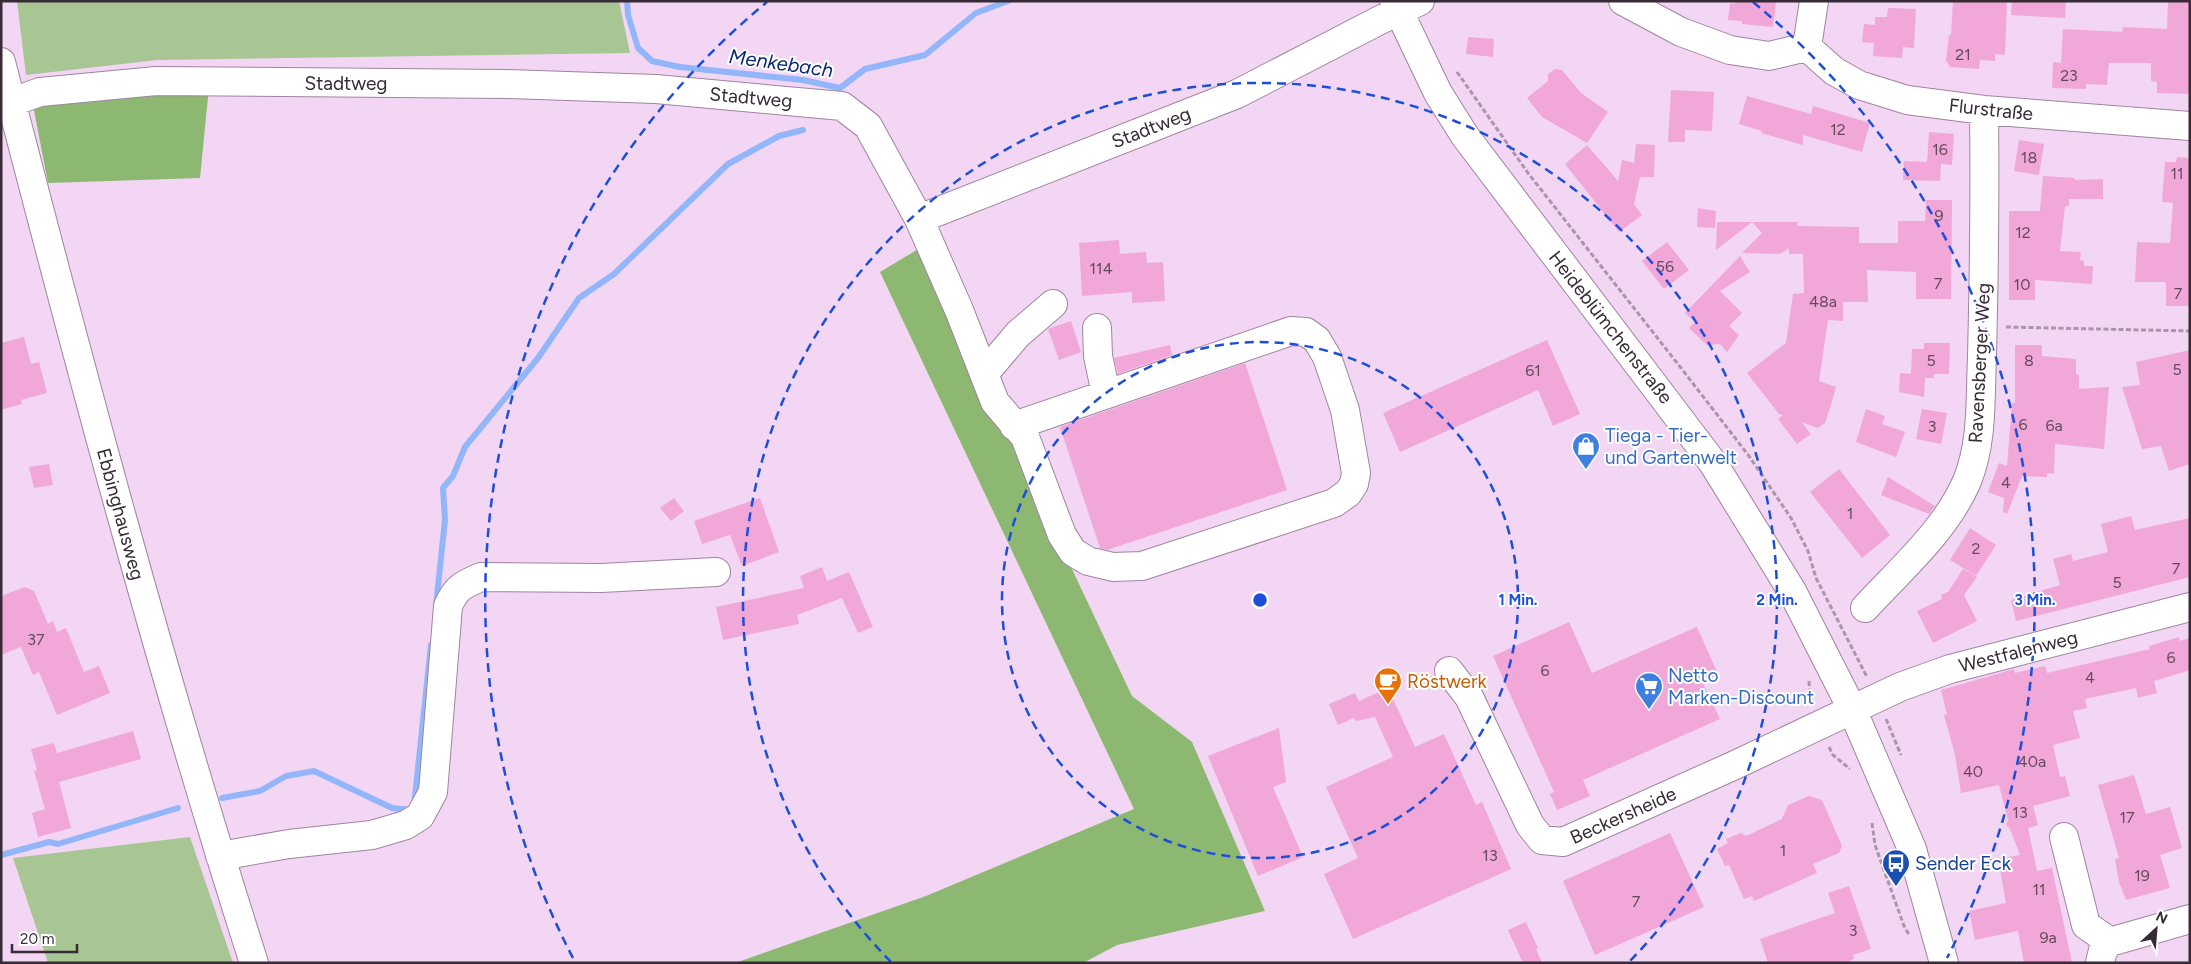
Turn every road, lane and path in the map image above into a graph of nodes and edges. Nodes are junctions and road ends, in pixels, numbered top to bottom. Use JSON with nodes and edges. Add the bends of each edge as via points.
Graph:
{"nodes":[{"id":1,"x":1624,"y":1,"type":"edge"},
{"id":2,"x":1814,"y":1,"type":"edge"},
{"id":3,"x":1404,"y":5,"type":"edge"},
{"id":4,"x":1807,"y":47,"type":"junction"},
{"id":5,"x":1,"y":62,"type":"edge"},
{"id":6,"x":6,"y":104,"type":"edge"},
{"id":7,"x":1984,"y":110,"type":"junction"},
{"id":8,"x":2190,"y":126,"type":"edge"},
{"id":9,"x":919,"y":219,"type":"junction"},
{"id":10,"x":1053,"y":304,"type":"dead end"},
{"id":11,"x":1983,"y":326,"type":"junction"},
{"id":12,"x":1098,"y":328,"type":"dead end"},
{"id":13,"x":2190,"y":331,"type":"edge"},
{"id":14,"x":984,"y":374,"type":"junction"},
{"id":15,"x":1106,"y":394,"type":"junction"},
{"id":16,"x":1014,"y":426,"type":"junction"},
{"id":17,"x":716,"y":572,"type":"dead end"},
{"id":18,"x":2190,"y":607,"type":"edge"},
{"id":19,"x":1865,"y":608,"type":"dead end"},
{"id":20,"x":1449,"y":671,"type":"dead end"},
{"id":21,"x":1810,"y":671,"type":"dead end"},
{"id":22,"x":1852,"y":710,"type":"junction"},
{"id":23,"x":1820,"y":725,"type":"junction"},
{"id":24,"x":1854,"y":773,"type":"dead end"},
{"id":25,"x":1871,"y":821,"type":"dead end"},
{"id":26,"x":2064,"y":837,"type":"dead end"},
{"id":27,"x":220,"y":856,"type":"junction"},
{"id":28,"x":2190,"y":919,"type":"edge"},
{"id":29,"x":1912,"y":939,"type":"dead end"},
{"id":30,"x":2105,"y":953,"type":"edge"},
{"id":31,"x":254,"y":963,"type":"edge"},
{"id":32,"x":1944,"y":963,"type":"edge"}],
"edges":[{"from":1,"to":4,"type":"street","via":[[1681,32],[1730,50],[1769,56]]},
{"from":2,"to":4,"type":"street"},
{"from":3,"to":9,"type":"street","name":"Stadtweg","via":[[1237,94]]},
{"from":3,"to":22,"type":"street","name":"Heideblümchenstraße","via":[[1438,93],[1465,136],[1713,463],[1792,590]]},
{"from":4,"to":7,"type":"street","name":"Flurstraße","via":[[1834,71],[1859,85],[1907,100]]},
{"from":5,"to":6,"type":"street","name":"Ebbinghausweg"},
{"from":6,"to":9,"type":"street","name":"Stadtweg","via":[[40,92],[165,81],[646,88],[842,106],[868,126]]},
{"from":6,"to":27,"type":"street","name":"Ebbinghausweg"},
{"from":7,"to":8,"type":"street","name":"Flurstraße"},
{"from":7,"to":11,"type":"street","name":"Ravensberger Weg"},
{"from":9,"to":14,"type":"street"},
{"from":10,"to":14,"type":"street","via":[[1018,334]]},
{"from":11,"to":13,"type":"path"},
{"from":11,"to":19,"type":"street","name":"Ravensberger Weg","via":[[1979,440],[1967,481],[1930,538]]},
{"from":12,"to":15,"type":"street","via":[[1098,356]]},
{"from":14,"to":16,"type":"street","via":[[996,402]]},
{"from":15,"to":16,"type":"street"},
{"from":15,"to":16,"type":"street","via":[[1291,331],[1306,332],[1317,340],[1327,357],[1345,410],[1356,473],[1354,484],[1348,493],[1326,506],[1142,566],[1113,567],[1088,561],[1073,552],[1062,535],[1025,438]]},
{"from":17,"to":27,"type":"street","via":[[601,578],[481,577],[465,583],[455,592],[448,606],[433,792],[420,816],[406,825],[372,835]]},
{"from":18,"to":22,"type":"street","name":"Westfalenweg","via":[[1950,669],[1900,686]]},
{"from":20,"to":23,"type":"street","name":"Beckersheide","via":[[1469,697],[1526,817],[1542,840],[1563,842]]},
{"from":21,"to":23,"type":"path","via":[[1809,700]]},
{"from":22,"to":23,"type":"street","name":"Beckersheide"},
{"from":22,"to":32,"type":"street","name":"Heideblümchenstraße","via":[[1912,849]]},
{"from":23,"to":24,"type":"path","via":[[1833,755]]},
{"from":25,"to":29,"type":"path","via":[[1875,845],[1904,926]]},
{"from":26,"to":30,"type":"street","via":[[2086,925]]},
{"from":27,"to":31,"type":"street","name":"Ebbinghausweg"},
{"from":28,"to":30,"type":"street"}]}
